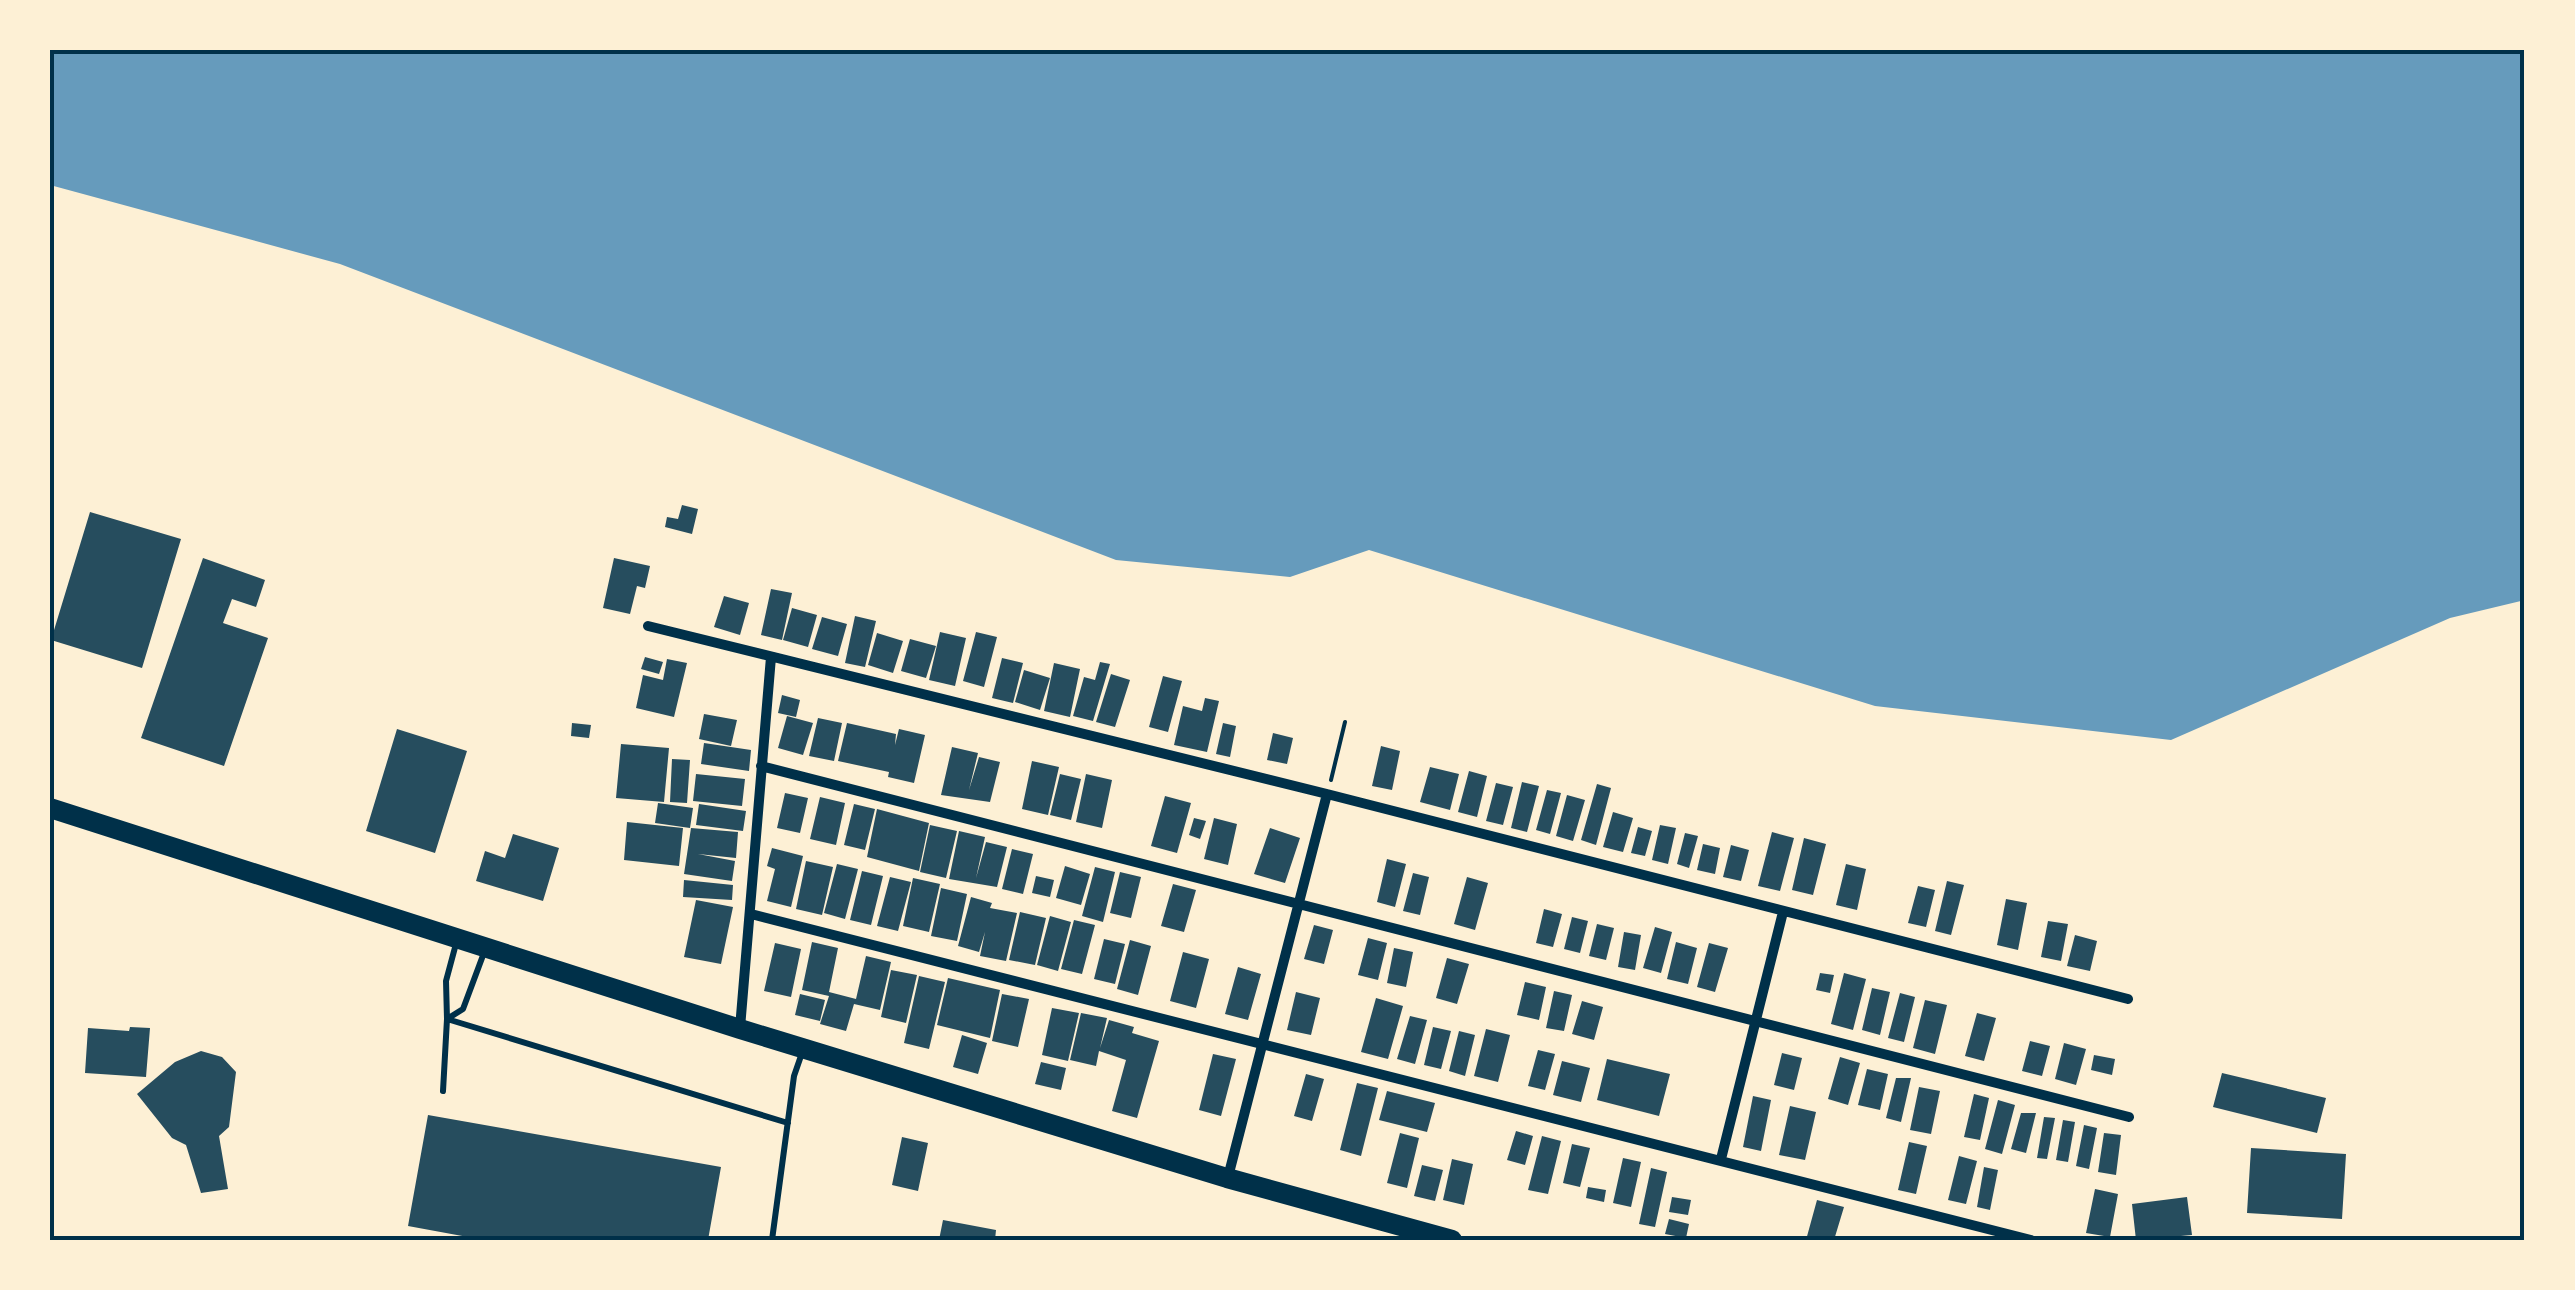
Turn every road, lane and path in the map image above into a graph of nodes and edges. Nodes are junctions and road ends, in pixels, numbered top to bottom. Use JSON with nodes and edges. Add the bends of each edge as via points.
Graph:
{"nodes":[{"id":1,"x":648,"y":626,"type":"dead end"},
{"id":2,"x":771,"y":657,"type":"junction"},
{"id":3,"x":1346,"y":722,"type":"dead end"},
{"id":4,"x":760,"y":766,"type":"junction"},
{"id":5,"x":1327,"y":794,"type":"junction"},
{"id":6,"x":50,"y":808,"type":"edge"},
{"id":7,"x":1300,"y":902,"type":"junction"},
{"id":8,"x":1783,"y":912,"type":"junction"},
{"id":9,"x":751,"y":914,"type":"junction"},
{"id":10,"x":458,"y":939,"type":"junction"},
{"id":11,"x":486,"y":948,"type":"junction"},
{"id":12,"x":2128,"y":999,"type":"dead end"},
{"id":13,"x":447,"y":1019,"type":"junction"},
{"id":14,"x":1756,"y":1022,"type":"junction"},
{"id":15,"x":740,"y":1029,"type":"junction"},
{"id":16,"x":1262,"y":1044,"type":"junction"},
{"id":17,"x":803,"y":1048,"type":"junction"},
{"id":18,"x":443,"y":1092,"type":"dead end"},
{"id":19,"x":2128,"y":1117,"type":"dead end"},
{"id":20,"x":788,"y":1123,"type":"junction"},
{"id":21,"x":1721,"y":1160,"type":"junction"},
{"id":22,"x":1227,"y":1178,"type":"junction"},
{"id":23,"x":772,"y":1240,"type":"edge"},
{"id":24,"x":1452,"y":1240,"type":"edge"},
{"id":25,"x":2032,"y":1240,"type":"edge"}],
"edges":[{"from":1,"to":2,"type":"street"},
{"from":2,"to":4,"type":"street"},
{"from":2,"to":5,"type":"street"},
{"from":3,"to":5,"type":"path"},
{"from":4,"to":7,"type":"street"},
{"from":4,"to":9,"type":"street"},
{"from":5,"to":7,"type":"street"},
{"from":5,"to":8,"type":"street"},
{"from":6,"to":10,"type":"main road"},
{"from":7,"to":14,"type":"street"},
{"from":7,"to":16,"type":"street"},
{"from":8,"to":12,"type":"street"},
{"from":8,"to":14,"type":"street"},
{"from":9,"to":15,"type":"street"},
{"from":9,"to":16,"type":"street"},
{"from":10,"to":11,"type":"main road"},
{"from":10,"to":13,"type":"lane","via":[[446,981]]},
{"from":11,"to":13,"type":"lane","via":[[464,1009]]},
{"from":11,"to":15,"type":"main road"},
{"from":13,"to":18,"type":"lane"},
{"from":13,"to":20,"type":"lane"},
{"from":14,"to":19,"type":"street"},
{"from":14,"to":21,"type":"street"},
{"from":15,"to":17,"type":"main road"},
{"from":16,"to":21,"type":"street"},
{"from":16,"to":22,"type":"street"},
{"from":17,"to":20,"type":"lane"},
{"from":17,"to":22,"type":"main road"},
{"from":20,"to":23,"type":"lane"},
{"from":21,"to":25,"type":"street"},
{"from":22,"to":24,"type":"main road"}]}
